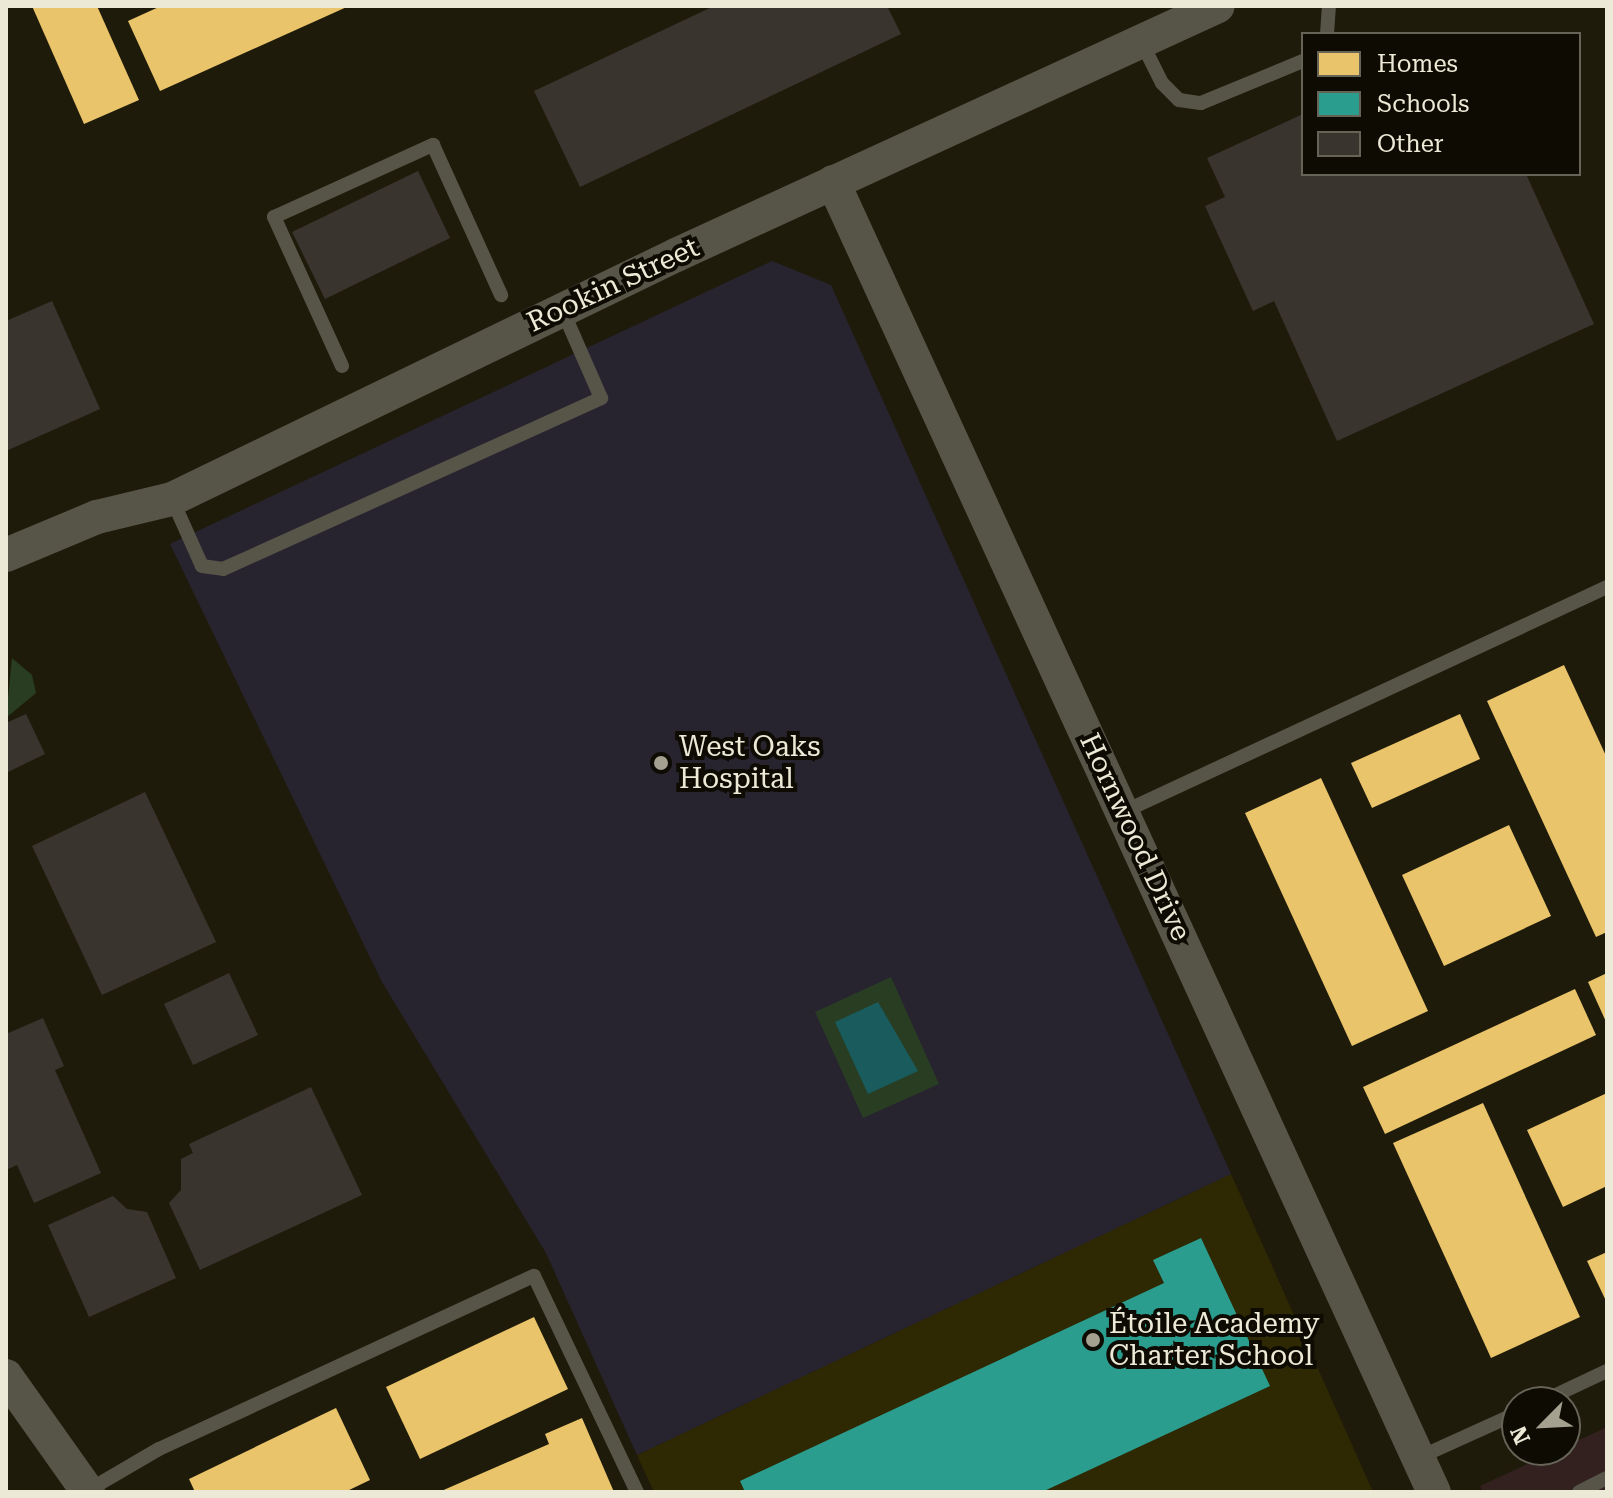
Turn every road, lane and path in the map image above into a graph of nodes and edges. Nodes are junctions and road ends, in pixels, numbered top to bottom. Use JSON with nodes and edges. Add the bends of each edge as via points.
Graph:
{"nodes":[{"id":1,"x":1218,"y":6,"type":"edge"},
{"id":2,"x":1329,"y":6,"type":"edge"},
{"id":3,"x":1327,"y":32,"type":"edge"},
{"id":4,"x":1141,"y":41,"type":"junction"},
{"id":5,"x":1301,"y":62,"type":"edge"},
{"id":6,"x":833,"y":182,"type":"junction"},
{"id":7,"x":501,"y":295,"type":"dead end"},
{"id":8,"x":562,"y":309,"type":"junction"},
{"id":9,"x":342,"y":366,"type":"dead end"},
{"id":10,"x":172,"y":499,"type":"junction"},
{"id":11,"x":6,"y":555,"type":"edge"},
{"id":12,"x":1607,"y":587,"type":"edge"},
{"id":13,"x":1123,"y":812,"type":"junction"},
{"id":14,"x":1607,"y":1371,"type":"edge"},
{"id":15,"x":6,"y":1376,"type":"edge"},
{"id":16,"x":1575,"y":1386,"type":"edge"},
{"id":17,"x":1501,"y":1420,"type":"edge"},
{"id":18,"x":1420,"y":1457,"type":"junction"},
{"id":19,"x":1607,"y":1478,"type":"edge"},
{"id":20,"x":87,"y":1491,"type":"edge"},
{"id":21,"x":637,"y":1492,"type":"edge"},
{"id":22,"x":1434,"y":1492,"type":"edge"},
{"id":23,"x":1579,"y":1492,"type":"edge"}],
"edges":[{"from":1,"to":4,"type":"street","name":"Rookin Street"},
{"from":2,"to":3,"type":"lane"},
{"from":4,"to":5,"type":"lane","via":[[1162,83],[1179,100],[1201,103]]},
{"from":4,"to":6,"type":"street","name":"Rookin Street"},
{"from":6,"to":8,"type":"street","name":"Rookin Street"},
{"from":6,"to":13,"type":"street","name":"Hornwood Drive"},
{"from":7,"to":9,"type":"lane","via":[[433,145],[274,217]]},
{"from":8,"to":10,"type":"street","name":"Rookin Street"},
{"from":8,"to":10,"type":"lane","via":[[601,398],[223,569],[202,566]]},
{"from":10,"to":11,"type":"street","name":"Rookin Street","via":[[97,517]]},
{"from":12,"to":13,"type":"lane"},
{"from":13,"to":18,"type":"street","name":"Hornwood Drive"},
{"from":14,"to":16,"type":"lane"},
{"from":15,"to":20,"type":"street"},
{"from":17,"to":18,"type":"lane"},
{"from":18,"to":22,"type":"street","name":"Hornwood Drive"},
{"from":19,"to":23,"type":"lane"},
{"from":20,"to":21,"type":"lane","via":[[159,1449],[534,1276]]}]}
